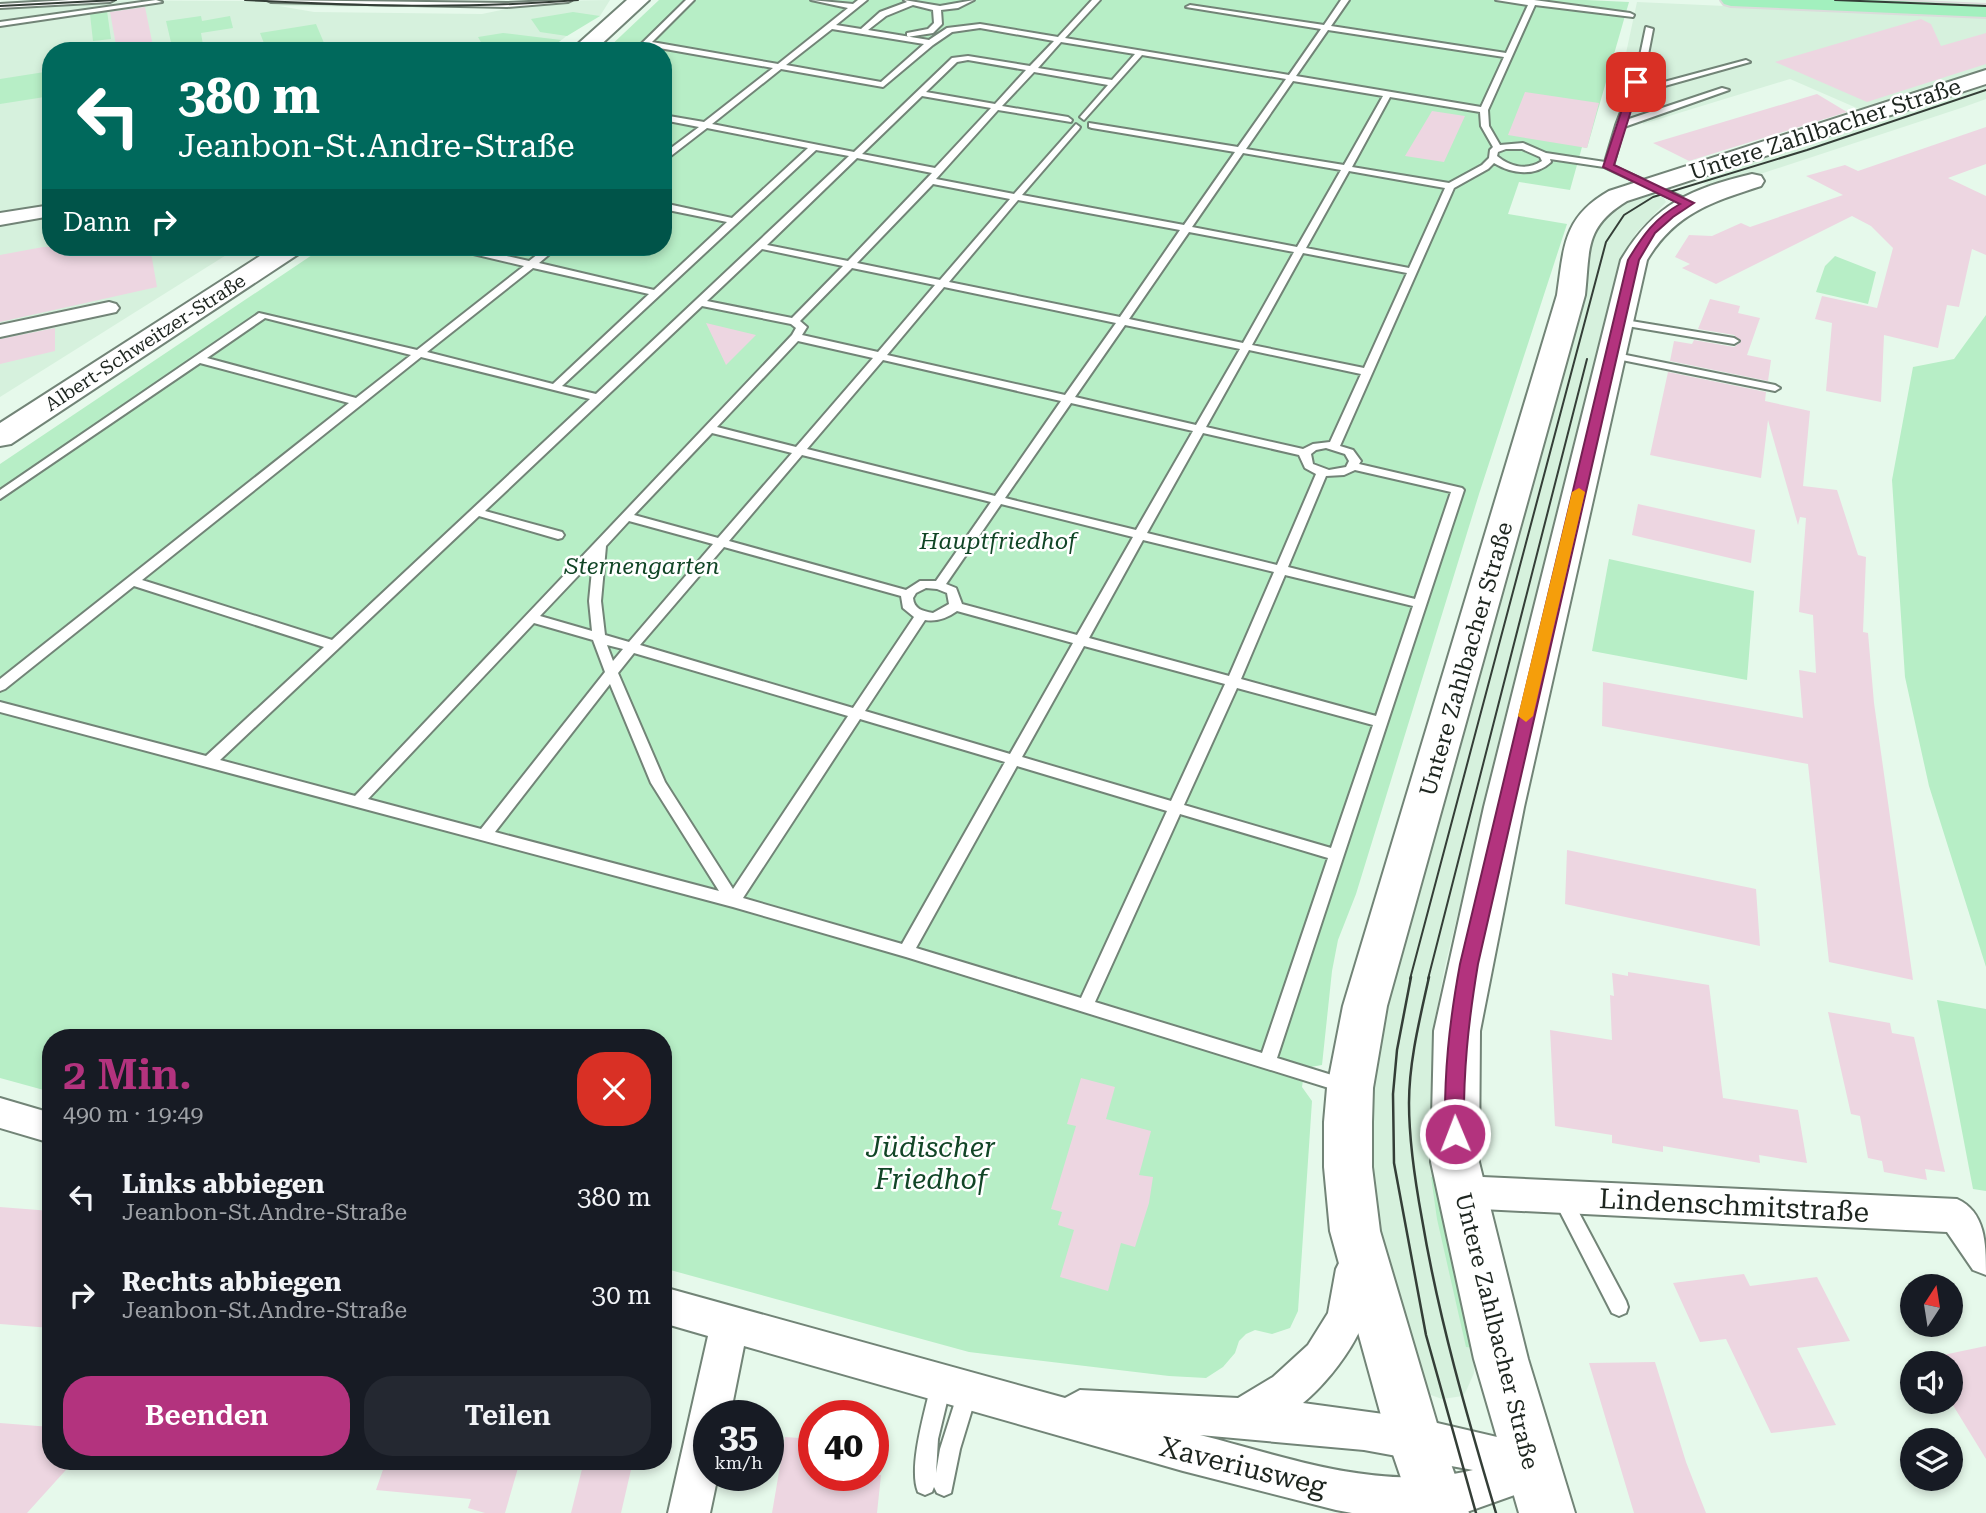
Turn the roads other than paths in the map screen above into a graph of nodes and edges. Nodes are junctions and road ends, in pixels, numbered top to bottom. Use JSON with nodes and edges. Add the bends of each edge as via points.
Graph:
{"nodes":[{"id":1,"x":116,"y":0,"type":"edge"},
{"id":2,"x":271,"y":0,"type":"edge"},
{"id":3,"x":568,"y":0,"type":"edge"},
{"id":4,"x":639,"y":0,"type":"edge"},
{"id":5,"x":690,"y":0,"type":"edge"},
{"id":6,"x":815,"y":0,"type":"edge"},
{"id":7,"x":863,"y":0,"type":"edge"},
{"id":8,"x":970,"y":0,"type":"edge"},
{"id":9,"x":1096,"y":0,"type":"edge"},
{"id":10,"x":1345,"y":0,"type":"edge"},
{"id":11,"x":1500,"y":0,"type":"edge"},
{"id":12,"x":1731,"y":0,"type":"edge"},
{"id":13,"x":1836,"y":0,"type":"edge"},
{"id":14,"x":910,"y":1,"type":"edge"},
{"id":15,"x":158,"y":2,"type":"dead end"},
{"id":16,"x":1533,"y":2,"type":"junction"},
{"id":17,"x":0,"y":6,"type":"edge"},
{"id":18,"x":855,"y":6,"type":"junction"},
{"id":19,"x":937,"y":7,"type":"junction"},
{"id":20,"x":1190,"y":7,"type":"dead end"},
{"id":21,"x":1986,"y":9,"type":"edge"},
{"id":22,"x":1630,"y":15,"type":"dead end"},
{"id":23,"x":0,"y":24,"type":"edge"},
{"id":24,"x":830,"y":26,"type":"junction"},
{"id":25,"x":1326,"y":27,"type":"junction"},
{"id":26,"x":1649,"y":29,"type":"dead end"},
{"id":27,"x":863,"y":31,"type":"junction"},
{"id":28,"x":898,"y":36,"type":"junction"},
{"id":29,"x":1061,"y":40,"type":"junction"},
{"id":30,"x":591,"y":42,"type":"edge"},
{"id":31,"x":647,"y":42,"type":"edge"},
{"id":32,"x":930,"y":43,"type":"junction"},
{"id":33,"x":672,"y":47,"type":"edge"},
{"id":34,"x":1140,"y":53,"type":"junction"},
{"id":35,"x":1510,"y":55,"type":"junction"},
{"id":36,"x":1746,"y":62,"type":"dead end"},
{"id":37,"x":780,"y":66,"type":"junction"},
{"id":38,"x":1034,"y":69,"type":"junction"},
{"id":39,"x":1986,"y":77,"type":"edge"},
{"id":40,"x":1291,"y":78,"type":"junction"},
{"id":41,"x":1113,"y":83,"type":"junction"},
{"id":42,"x":1725,"y":90,"type":"dead end"},
{"id":43,"x":920,"y":93,"type":"junction"},
{"id":44,"x":1631,"y":93,"type":"junction"},
{"id":45,"x":1388,"y":94,"type":"junction"},
{"id":46,"x":998,"y":107,"type":"junction"},
{"id":47,"x":1484,"y":110,"type":"junction"},
{"id":48,"x":1084,"y":117,"type":"junction"},
{"id":49,"x":672,"y":119,"type":"edge"},
{"id":50,"x":1072,"y":124,"type":"junction"},
{"id":51,"x":706,"y":125,"type":"junction"},
{"id":52,"x":1092,"y":125,"type":"junction"},
{"id":53,"x":1620,"y":125,"type":"junction"},
{"id":54,"x":814,"y":146,"type":"junction"},
{"id":55,"x":1498,"y":148,"type":"junction"},
{"id":56,"x":1241,"y":150,"type":"junction"},
{"id":57,"x":672,"y":152,"type":"edge"},
{"id":58,"x":856,"y":155,"type":"junction"},
{"id":59,"x":1544,"y":155,"type":"junction"},
{"id":60,"x":1493,"y":159,"type":"junction"},
{"id":61,"x":1609,"y":165,"type":"junction"},
{"id":62,"x":1346,"y":167,"type":"junction"},
{"id":63,"x":1773,"y":174,"type":"dead end"},
{"id":64,"x":934,"y":176,"type":"junction"},
{"id":65,"x":1450,"y":186,"type":"junction"},
{"id":66,"x":1650,"y":186,"type":"junction"},
{"id":67,"x":1016,"y":197,"type":"junction"},
{"id":68,"x":1688,"y":203,"type":"junction"},
{"id":69,"x":672,"y":208,"type":"edge"},
{"id":70,"x":42,"y":212,"type":"edge"},
{"id":71,"x":0,"y":219,"type":"edge"},
{"id":72,"x":734,"y":221,"type":"junction"},
{"id":73,"x":1186,"y":229,"type":"junction"},
{"id":74,"x":760,"y":246,"type":"junction"},
{"id":75,"x":1300,"y":250,"type":"junction"},
{"id":76,"x":277,"y":256,"type":"edge"},
{"id":77,"x":495,"y":256,"type":"edge"},
{"id":78,"x":541,"y":256,"type":"edge"},
{"id":79,"x":531,"y":264,"type":"junction"},
{"id":80,"x":850,"y":265,"type":"junction"},
{"id":81,"x":1412,"y":271,"type":"junction"},
{"id":82,"x":944,"y":284,"type":"junction"},
{"id":83,"x":656,"y":293,"type":"junction"},
{"id":84,"x":700,"y":303,"type":"junction"},
{"id":85,"x":109,"y":308,"type":"dead end"},
{"id":86,"x":1123,"y":320,"type":"junction"},
{"id":87,"x":794,"y":322,"type":"junction"},
{"id":88,"x":0,"y":331,"type":"edge"},
{"id":89,"x":796,"y":337,"type":"junction"},
{"id":90,"x":1615,"y":338,"type":"junction"},
{"id":91,"x":1734,"y":341,"type":"dead end"},
{"id":92,"x":1246,"y":346,"type":"junction"},
{"id":93,"x":418,"y":354,"type":"junction"},
{"id":94,"x":881,"y":357,"type":"junction"},
{"id":95,"x":198,"y":359,"type":"junction"},
{"id":96,"x":1368,"y":372,"type":"junction"},
{"id":97,"x":555,"y":387,"type":"junction"},
{"id":98,"x":1775,"y":388,"type":"dead end"},
{"id":99,"x":598,"y":398,"type":"junction"},
{"id":100,"x":1068,"y":399,"type":"junction"},
{"id":101,"x":358,"y":402,"type":"junction"},
{"id":102,"x":709,"y":429,"type":"junction"},
{"id":103,"x":1199,"y":429,"type":"junction"},
{"id":104,"x":0,"y":437,"type":"edge"},
{"id":105,"x":1335,"y":446,"type":"junction"},
{"id":106,"x":800,"y":452,"type":"junction"},
{"id":107,"x":1305,"y":453,"type":"junction"},
{"id":108,"x":1353,"y":466,"type":"junction"},
{"id":109,"x":1322,"y":473,"type":"junction"},
{"id":110,"x":0,"y":495,"type":"edge"},
{"id":111,"x":997,"y":501,"type":"junction"},
{"id":112,"x":477,"y":512,"type":"junction"},
{"id":113,"x":627,"y":517,"type":"junction"},
{"id":114,"x":558,"y":535,"type":"dead end"},
{"id":115,"x":1139,"y":535,"type":"junction"},
{"id":116,"x":720,"y":544,"type":"junction"},
{"id":117,"x":600,"y":547,"type":"junction"},
{"id":118,"x":1280,"y":569,"type":"junction"},
{"id":119,"x":133,"y":581,"type":"junction"},
{"id":120,"x":939,"y":585,"type":"junction"},
{"id":121,"x":907,"y":594,"type":"junction"},
{"id":122,"x":1420,"y":604,"type":"junction"},
{"id":123,"x":955,"y":606,"type":"junction"},
{"id":124,"x":920,"y":615,"type":"junction"},
{"id":125,"x":532,"y":618,"type":"junction"},
{"id":126,"x":599,"y":640,"type":"junction"},
{"id":127,"x":1080,"y":641,"type":"junction"},
{"id":128,"x":334,"y":645,"type":"junction"},
{"id":129,"x":630,"y":649,"type":"junction"},
{"id":130,"x":611,"y":671,"type":"junction"},
{"id":131,"x":1233,"y":682,"type":"junction"},
{"id":132,"x":0,"y":687,"type":"edge"},
{"id":133,"x":0,"y":707,"type":"edge"},
{"id":134,"x":855,"y":713,"type":"junction"},
{"id":135,"x":1380,"y":722,"type":"junction"},
{"id":136,"x":1014,"y":759,"type":"junction"},
{"id":137,"x":209,"y":762,"type":"junction"},
{"id":138,"x":358,"y":801,"type":"junction"},
{"id":139,"x":1176,"y":807,"type":"junction"},
{"id":140,"x":485,"y":834,"type":"junction"},
{"id":141,"x":1336,"y":855,"type":"junction"},
{"id":142,"x":733,"y":901,"type":"junction"},
{"id":143,"x":906,"y":951,"type":"junction"},
{"id":144,"x":1085,"y":1006,"type":"junction"},
{"id":145,"x":1267,"y":1062,"type":"junction"},
{"id":146,"x":1350,"y":1088,"type":"junction"},
{"id":147,"x":3,"y":1118,"type":"edge"},
{"id":148,"x":42,"y":1126,"type":"edge"},
{"id":149,"x":1461,"y":1192,"type":"junction"},
{"id":150,"x":1562,"y":1197,"type":"junction"},
{"id":151,"x":1355,"y":1231,"type":"junction"},
{"id":152,"x":1986,"y":1258,"type":"edge"},
{"id":153,"x":1619,"y":1307,"type":"dead end"},
{"id":154,"x":672,"y":1308,"type":"edge"},
{"id":155,"x":730,"y":1324,"type":"junction"},
{"id":156,"x":954,"y":1387,"type":"junction"},
{"id":157,"x":713,"y":1400,"type":"edge"},
{"id":158,"x":1039,"y":1409,"type":"junction"},
{"id":159,"x":1244,"y":1416,"type":"junction"},
{"id":160,"x":1414,"y":1437,"type":"junction"},
{"id":161,"x":934,"y":1486,"type":"dead end"},
{"id":162,"x":1539,"y":1489,"type":"edge"},
{"id":163,"x":695,"y":1491,"type":"edge"},
{"id":164,"x":1438,"y":1505,"type":"edge"},
{"id":165,"x":690,"y":1513,"type":"edge"}],
"edges":[{"from":1,"to":17,"type":"lane"},
{"from":2,"to":3,"type":"lane","via":[[488,5]]},
{"from":4,"to":30,"type":"street"},
{"from":5,"to":31,"type":"lane"},
{"from":6,"to":18,"type":"lane"},
{"from":7,"to":18,"type":"lane"},
{"from":8,"to":19,"type":"lane","via":[[960,6]]},
{"from":9,"to":29,"type":"lane"},
{"from":10,"to":25,"type":"lane"},
{"from":11,"to":16,"type":"lane"},
{"from":12,"to":21,"type":"main road"},
{"from":13,"to":21,"type":"lane"},
{"from":14,"to":19,"type":"lane"},
{"from":14,"to":27,"type":"lane","via":[[883,14]]},
{"from":15,"to":23,"type":"lane"},
{"from":16,"to":22,"type":"lane"},
{"from":16,"to":35,"type":"lane"},
{"from":18,"to":24,"type":"lane"},
{"from":19,"to":28,"type":"lane","via":[[935,27]]},
{"from":20,"to":25,"type":"lane"},
{"from":24,"to":27,"type":"lane"},
{"from":24,"to":37,"type":"lane"},
{"from":25,"to":35,"type":"lane"},
{"from":25,"to":40,"type":"lane"},
{"from":26,"to":44,"type":"lane","via":[[1642,70]]},
{"from":27,"to":28,"type":"lane"},
{"from":28,"to":32,"type":"lane"},
{"from":29,"to":32,"type":"lane","via":[[963,26]]},
{"from":29,"to":34,"type":"lane"},
{"from":29,"to":38,"type":"lane"},
{"from":32,"to":37,"type":"lane","via":[[883,85]]},
{"from":33,"to":37,"type":"lane"},
{"from":34,"to":40,"type":"lane"},
{"from":34,"to":41,"type":"lane"},
{"from":35,"to":47,"type":"lane"},
{"from":36,"to":44,"type":"lane"},
{"from":37,"to":51,"type":"lane"},
{"from":38,"to":41,"type":"lane"},
{"from":38,"to":43,"type":"lane","via":[[959,58]]},
{"from":38,"to":46,"type":"lane"},
{"from":39,"to":66,"type":"street","name":"Untere Zahlbacher Straße"},
{"from":40,"to":45,"type":"lane"},
{"from":40,"to":56,"type":"lane"},
{"from":41,"to":48,"type":"lane"},
{"from":42,"to":53,"type":"lane"},
{"from":43,"to":46,"type":"lane"},
{"from":43,"to":58,"type":"lane"},
{"from":44,"to":53,"type":"lane"},
{"from":45,"to":47,"type":"lane"},
{"from":45,"to":62,"type":"lane"},
{"from":46,"to":50,"type":"lane"},
{"from":46,"to":64,"type":"lane"},
{"from":47,"to":55,"type":"lane","via":[[1485,126]]},
{"from":48,"to":50,"type":"lane"},
{"from":48,"to":52,"type":"lane","via":[[1091,119]]},
{"from":49,"to":51,"type":"lane"},
{"from":50,"to":52,"type":"lane"},
{"from":50,"to":67,"type":"lane"},
{"from":51,"to":54,"type":"lane"},
{"from":51,"to":57,"type":"lane"},
{"from":52,"to":56,"type":"lane"},
{"from":53,"to":61,"type":"lane"},
{"from":54,"to":58,"type":"lane"},
{"from":54,"to":72,"type":"lane"},
{"from":55,"to":59,"type":"lane","via":[[1523,146]]},
{"from":55,"to":60,"type":"lane","via":[[1491,153]]},
{"from":56,"to":62,"type":"lane"},
{"from":56,"to":73,"type":"lane"},
{"from":58,"to":64,"type":"lane"},
{"from":58,"to":74,"type":"lane"},
{"from":59,"to":60,"type":"lane","via":[[1544,164],[1533,169],[1506,166]]},
{"from":59,"to":61,"type":"lane"},
{"from":60,"to":65,"type":"lane"},
{"from":61,"to":66,"type":"lane","via":[[1609,169]]},
{"from":62,"to":65,"type":"lane"},
{"from":62,"to":75,"type":"lane"},
{"from":63,"to":68,"type":"street","name":"Untere Zahlbacher Straße"},
{"from":64,"to":67,"type":"lane"},
{"from":64,"to":80,"type":"lane"},
{"from":65,"to":81,"type":"lane"},
{"from":66,"to":68,"type":"lane"},
{"from":66,"to":146,"type":"street","name":"Untere Zahlbacher Straße","via":[[1609,200],[1577,237],[1571,295],[1365,1006]]},
{"from":67,"to":73,"type":"lane"},
{"from":67,"to":82,"type":"lane"},
{"from":68,"to":90,"type":"street","name":"Untere Zahlbacher Straße","via":[[1661,220],[1640,246]]},
{"from":69,"to":72,"type":"lane"},
{"from":70,"to":71,"type":"street"},
{"from":72,"to":83,"type":"lane"},
{"from":73,"to":75,"type":"lane"},
{"from":73,"to":86,"type":"lane"},
{"from":74,"to":80,"type":"lane"},
{"from":74,"to":84,"type":"lane"},
{"from":75,"to":81,"type":"lane"},
{"from":75,"to":92,"type":"lane"},
{"from":76,"to":104,"type":"street","name":"Albert-Schweitzer-Straße"},
{"from":77,"to":79,"type":"lane"},
{"from":78,"to":79,"type":"lane"},
{"from":79,"to":83,"type":"lane"},
{"from":79,"to":93,"type":"lane"},
{"from":80,"to":82,"type":"lane"},
{"from":80,"to":87,"type":"lane"},
{"from":81,"to":96,"type":"lane"},
{"from":82,"to":86,"type":"lane"},
{"from":82,"to":94,"type":"lane"},
{"from":83,"to":97,"type":"lane"},
{"from":84,"to":87,"type":"lane"},
{"from":84,"to":99,"type":"lane"},
{"from":85,"to":88,"type":"street"},
{"from":86,"to":92,"type":"lane"},
{"from":86,"to":100,"type":"lane"},
{"from":87,"to":89,"type":"lane","via":[[802,327]]},
{"from":89,"to":94,"type":"lane"},
{"from":89,"to":102,"type":"lane"},
{"from":90,"to":91,"type":"lane"},
{"from":90,"to":98,"type":"lane"},
{"from":90,"to":149,"type":"street","name":"Untere Zahlbacher Straße","via":[[1501,820],[1457,1031],[1455,1162]]},
{"from":92,"to":96,"type":"lane"},
{"from":92,"to":103,"type":"lane"},
{"from":93,"to":95,"type":"lane","via":[[263,315]]},
{"from":93,"to":97,"type":"lane"},
{"from":93,"to":101,"type":"lane"},
{"from":94,"to":100,"type":"lane"},
{"from":94,"to":106,"type":"lane"},
{"from":95,"to":101,"type":"lane"},
{"from":95,"to":110,"type":"lane"},
{"from":96,"to":105,"type":"lane"},
{"from":97,"to":99,"type":"lane"},
{"from":99,"to":112,"type":"lane"},
{"from":100,"to":103,"type":"lane"},
{"from":100,"to":111,"type":"lane"},
{"from":101,"to":119,"type":"lane"},
{"from":102,"to":106,"type":"lane"},
{"from":102,"to":113,"type":"lane"},
{"from":103,"to":107,"type":"lane"},
{"from":103,"to":115,"type":"lane"},
{"from":105,"to":107,"type":"lane","via":[[1320,445]]},
{"from":105,"to":108,"type":"lane","via":[[1349,452]]},
{"from":106,"to":111,"type":"lane"},
{"from":106,"to":116,"type":"lane"},
{"from":107,"to":109,"type":"lane","via":[[1305,462]]},
{"from":108,"to":109,"type":"lane","via":[[1344,472]]},
{"from":108,"to":122,"type":"lane","via":[[1458,490]]},
{"from":109,"to":118,"type":"lane"},
{"from":111,"to":115,"type":"lane"},
{"from":111,"to":120,"type":"lane"},
{"from":112,"to":114,"type":"lane"},
{"from":112,"to":128,"type":"lane"},
{"from":113,"to":116,"type":"lane"},
{"from":113,"to":117,"type":"lane"},
{"from":115,"to":118,"type":"lane"},
{"from":115,"to":127,"type":"lane"},
{"from":116,"to":121,"type":"lane"},
{"from":116,"to":129,"type":"lane"},
{"from":117,"to":125,"type":"lane"},
{"from":117,"to":126,"type":"lane"},
{"from":118,"to":122,"type":"lane"},
{"from":118,"to":131,"type":"lane"},
{"from":119,"to":128,"type":"lane"},
{"from":119,"to":132,"type":"lane"},
{"from":120,"to":121,"type":"lane","via":[[924,584]]},
{"from":120,"to":123,"type":"lane","via":[[952,591]]},
{"from":121,"to":124,"type":"lane","via":[[906,604]]},
{"from":122,"to":135,"type":"lane"},
{"from":123,"to":124,"type":"lane","via":[[937,617]]},
{"from":123,"to":127,"type":"lane"},
{"from":124,"to":134,"type":"lane"},
{"from":125,"to":126,"type":"lane"},
{"from":125,"to":138,"type":"lane"},
{"from":126,"to":129,"type":"lane"},
{"from":126,"to":130,"type":"lane"},
{"from":127,"to":131,"type":"lane"},
{"from":127,"to":136,"type":"lane"},
{"from":128,"to":137,"type":"lane"},
{"from":129,"to":130,"type":"lane"},
{"from":129,"to":134,"type":"lane"},
{"from":130,"to":140,"type":"lane"},
{"from":130,"to":142,"type":"lane","via":[[659,783]]},
{"from":131,"to":135,"type":"lane"},
{"from":131,"to":139,"type":"lane"},
{"from":133,"to":137,"type":"lane"},
{"from":134,"to":136,"type":"lane"},
{"from":134,"to":142,"type":"lane"},
{"from":135,"to":141,"type":"lane"},
{"from":136,"to":139,"type":"lane"},
{"from":136,"to":143,"type":"lane"},
{"from":137,"to":138,"type":"lane"},
{"from":138,"to":140,"type":"lane"},
{"from":139,"to":141,"type":"lane"},
{"from":139,"to":144,"type":"lane"},
{"from":140,"to":142,"type":"lane"},
{"from":141,"to":145,"type":"lane"},
{"from":142,"to":143,"type":"lane"},
{"from":143,"to":144,"type":"lane"},
{"from":144,"to":145,"type":"lane"},
{"from":145,"to":146,"type":"lane"},
{"from":146,"to":151,"type":"street","name":"Untere Zahlbacher Straße","via":[[1348,1167]]},
{"from":147,"to":148,"type":"street"},
{"from":149,"to":150,"type":"street","name":"Lindenschmitstraße"},
{"from":149,"to":162,"type":"street","name":"Untere Zahlbacher Straße"},
{"from":150,"to":152,"type":"street","name":"Lindenschmitstraße","via":[[1957,1216]]},
{"from":150,"to":153,"type":"lane"},
{"from":151,"to":159,"type":"street","name":"Xaveriusweg","via":[[1352,1301],[1338,1338],[1296,1386]]},
{"from":151,"to":160,"type":"street","name":"Untere Zahlbacher Straße"},
{"from":154,"to":155,"type":"street","name":"Xaveriusweg"},
{"from":155,"to":156,"type":"street","name":"Xaveriusweg"},
{"from":155,"to":157,"type":"street"},
{"from":156,"to":158,"type":"street","name":"Xaveriusweg"},
{"from":156,"to":161,"type":"lane","via":[[950,1449]]},
{"from":158,"to":159,"type":"street","name":"Xaveriusweg"},
{"from":158,"to":164,"type":"street","name":"Xaveriusweg","via":[[1336,1490]]},
{"from":159,"to":160,"type":"street","name":"Xaveriusweg"},
{"from":160,"to":162,"type":"street","name":"Xaveriusweg","via":[[1475,1448]]},
{"from":160,"to":164,"type":"street","name":"Untere Zahlbacher Straße"},
{"from":162,"to":164,"type":"street","name":"Xaveriusweg","via":[[1509,1480]]},
{"from":163,"to":165,"type":"street"}]}
